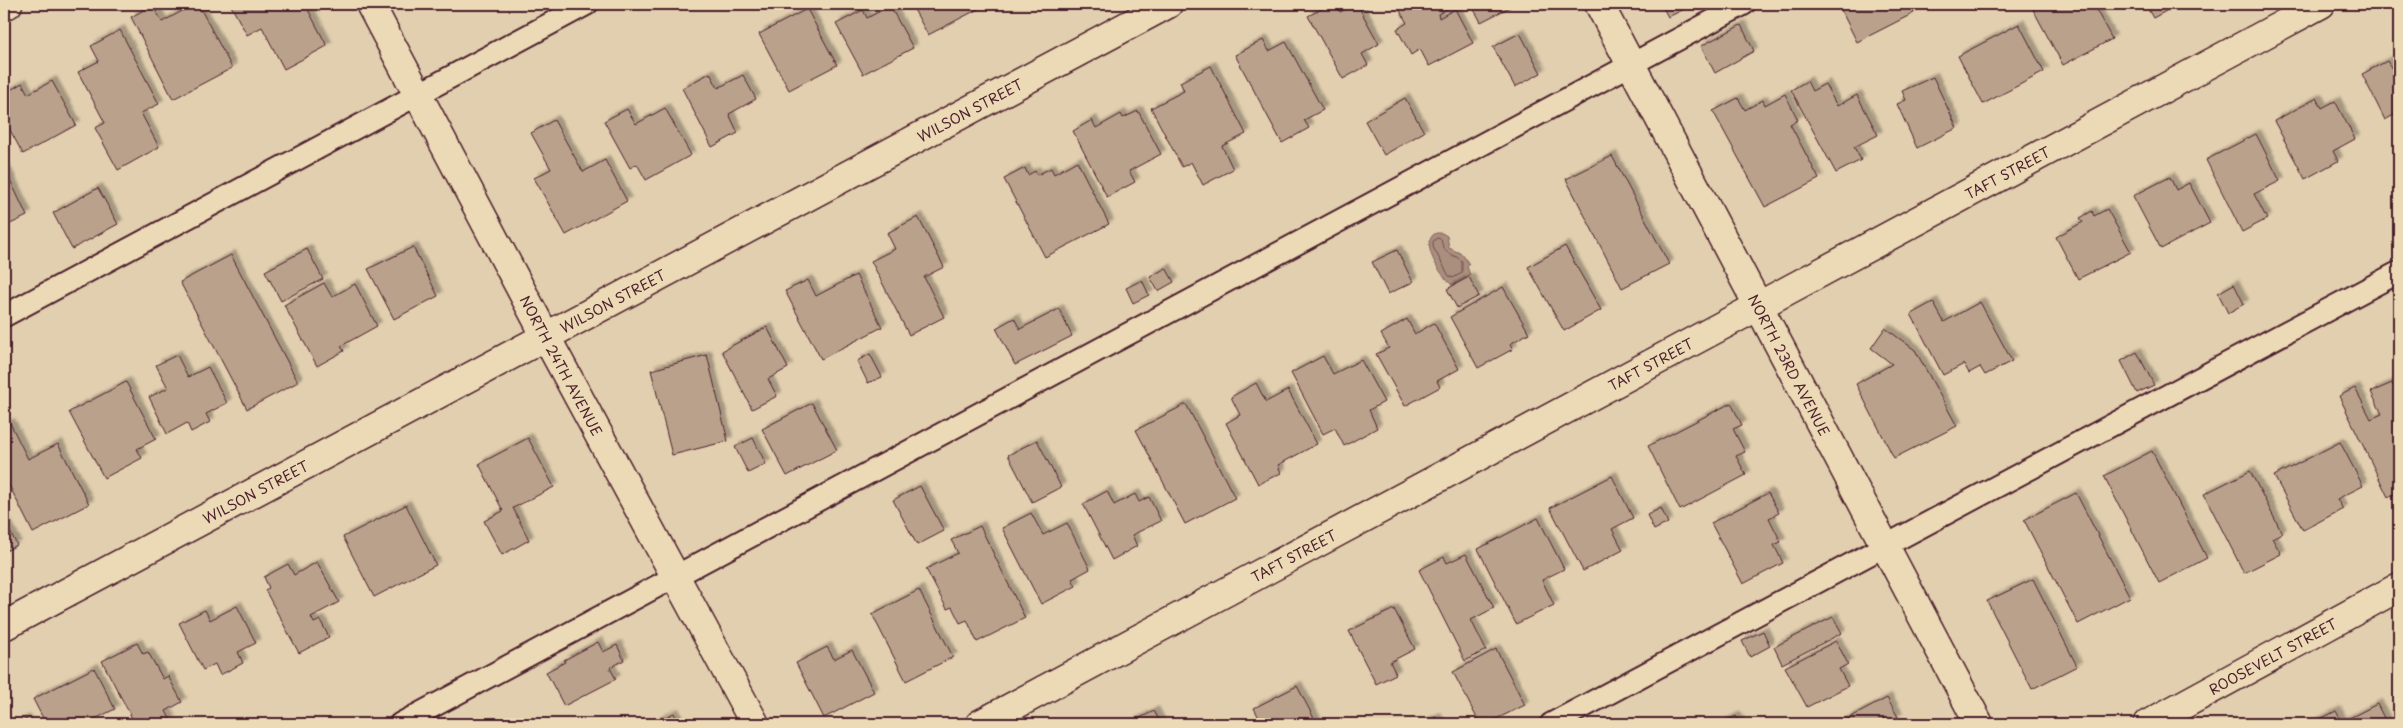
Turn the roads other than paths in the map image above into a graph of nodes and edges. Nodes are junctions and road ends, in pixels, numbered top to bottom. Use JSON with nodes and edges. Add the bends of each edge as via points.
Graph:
{"nodes":[{"id":1,"x":8,"y":4,"type":"edge"},
{"id":2,"x":370,"y":4,"type":"edge"},
{"id":3,"x":587,"y":4,"type":"edge"},
{"id":4,"x":1168,"y":4,"type":"edge"},
{"id":5,"x":1599,"y":4,"type":"edge"},
{"id":6,"x":1744,"y":4,"type":"edge"},
{"id":7,"x":2321,"y":4,"type":"edge"},
{"id":8,"x":4,"y":6,"type":"edge"},
{"id":9,"x":1631,"y":64,"type":"junction"},
{"id":10,"x":418,"y":95,"type":"junction"},
{"id":11,"x":2399,"y":272,"type":"edge"},
{"id":12,"x":1758,"y":305,"type":"junction"},
{"id":13,"x":4,"y":316,"type":"edge"},
{"id":14,"x":545,"y":335,"type":"junction"},
{"id":15,"x":1884,"y":545,"type":"junction"},
{"id":16,"x":676,"y":577,"type":"junction"},
{"id":17,"x":2399,"y":587,"type":"edge"},
{"id":18,"x":4,"y":626,"type":"edge"},
{"id":19,"x":400,"y":724,"type":"edge"},
{"id":20,"x":756,"y":724,"type":"edge"},
{"id":21,"x":980,"y":724,"type":"edge"},
{"id":22,"x":1551,"y":724,"type":"edge"},
{"id":23,"x":1979,"y":724,"type":"edge"},
{"id":24,"x":2148,"y":724,"type":"edge"}],
"edges":[{"from":1,"to":8,"type":"street"},
{"from":2,"to":10,"type":"street","name":"NORTH 24TH AVENUE"},
{"from":3,"to":10,"type":"lane"},
{"from":4,"to":14,"type":"street","name":"WILSON STREET"},
{"from":5,"to":9,"type":"street","name":"NORTH 23RD AVENUE"},
{"from":6,"to":9,"type":"lane"},
{"from":7,"to":12,"type":"street","name":"TAFT STREET"},
{"from":9,"to":12,"type":"street","name":"NORTH 23RD AVENUE"},
{"from":9,"to":16,"type":"lane"},
{"from":10,"to":13,"type":"lane"},
{"from":10,"to":14,"type":"street","name":"NORTH 24TH AVENUE"},
{"from":11,"to":15,"type":"lane"},
{"from":12,"to":15,"type":"street","name":"NORTH 23RD AVENUE"},
{"from":12,"to":21,"type":"street","name":"TAFT STREET"},
{"from":14,"to":16,"type":"street","name":"NORTH 24TH AVENUE"},
{"from":14,"to":18,"type":"street","name":"WILSON STREET"},
{"from":15,"to":22,"type":"lane"},
{"from":15,"to":23,"type":"street","name":"NORTH 23RD AVENUE"},
{"from":16,"to":19,"type":"lane"},
{"from":16,"to":20,"type":"street","name":"NORTH 24TH AVENUE"},
{"from":17,"to":24,"type":"street","name":"ROOSEVELT STREET"}]}
